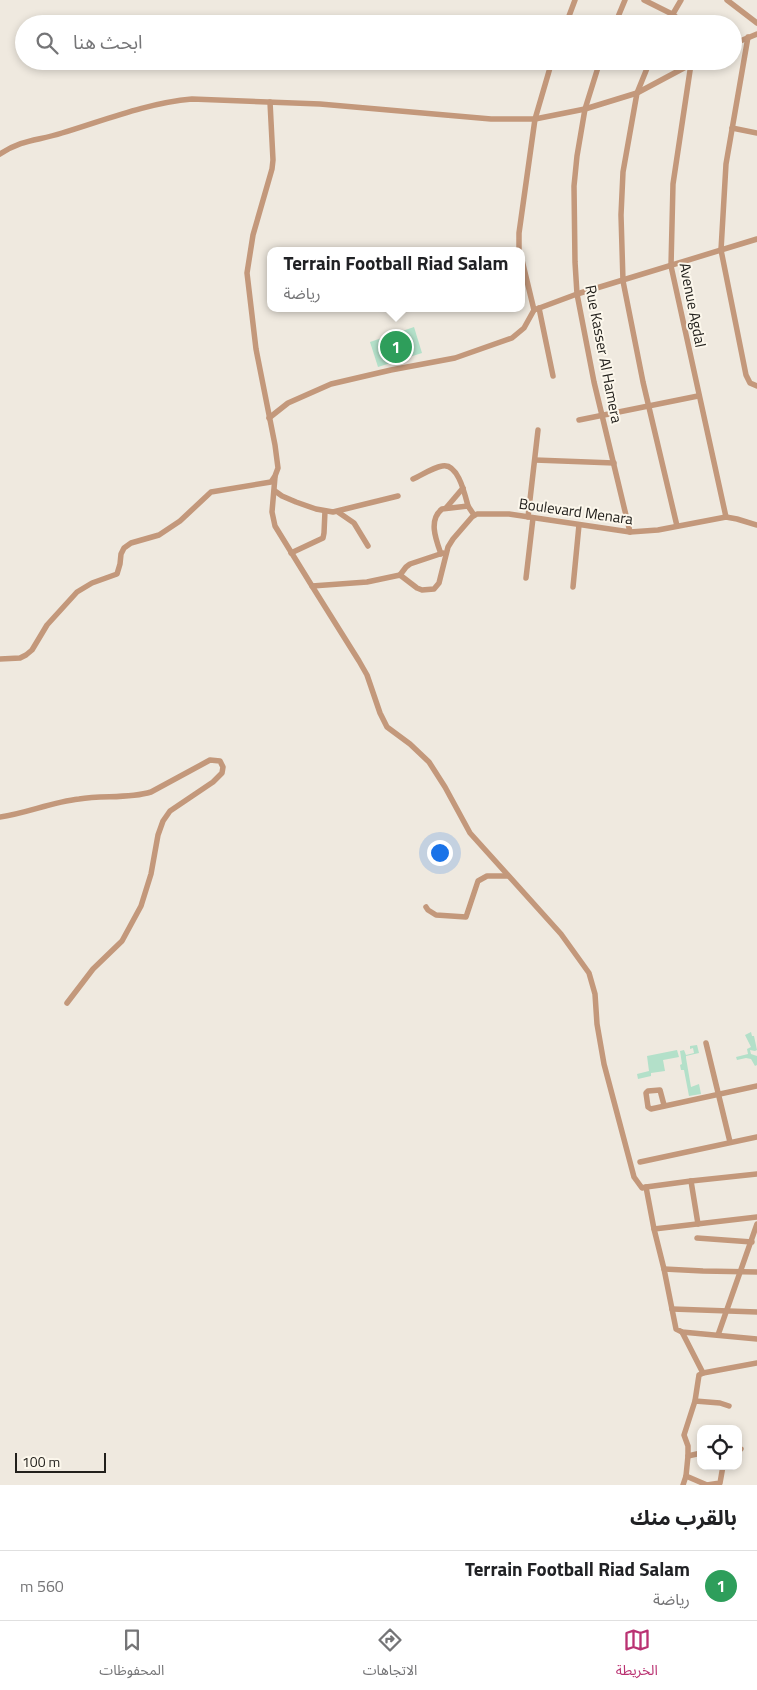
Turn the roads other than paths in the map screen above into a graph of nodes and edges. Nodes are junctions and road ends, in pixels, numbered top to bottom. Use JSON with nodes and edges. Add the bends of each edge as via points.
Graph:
{"nodes":[{"id":1,"x":575,"y":0,"type":"edge"},
{"id":2,"x":625,"y":0,"type":"edge"},
{"id":3,"x":644,"y":0,"type":"edge"},
{"id":4,"x":681,"y":0,"type":"edge"},
{"id":5,"x":727,"y":0,"type":"edge"},
{"id":6,"x":672,"y":14,"type":"joint"},
{"id":7,"x":569,"y":15,"type":"edge"},
{"id":8,"x":619,"y":15,"type":"edge"},
{"id":9,"x":757,"y":23,"type":"edge"},
{"id":10,"x":757,"y":34,"type":"edge"},
{"id":11,"x":748,"y":37,"type":"junction"},
{"id":12,"x":742,"y":40,"type":"edge"},
{"id":13,"x":549,"y":70,"type":"edge"},
{"id":14,"x":597,"y":70,"type":"edge"},
{"id":15,"x":646,"y":70,"type":"edge"},
{"id":16,"x":681,"y":70,"type":"edge"},
{"id":17,"x":693,"y":70,"type":"edge"},
{"id":18,"x":637,"y":94,"type":"junction"},
{"id":19,"x":270,"y":102,"type":"junction"},
{"id":20,"x":585,"y":109,"type":"junction"},
{"id":21,"x":535,"y":119,"type":"junction"},
{"id":22,"x":732,"y":128,"type":"junction"},
{"id":23,"x":757,"y":132,"type":"edge"},
{"id":24,"x":0,"y":154,"type":"edge"},
{"id":25,"x":757,"y":239,"type":"edge"},
{"id":26,"x":519,"y":247,"type":"edge"},
{"id":27,"x":721,"y":250,"type":"junction"},
{"id":28,"x":671,"y":266,"type":"junction"},
{"id":29,"x":525,"y":269,"type":"edge"},
{"id":30,"x":623,"y":281,"type":"junction"},
{"id":31,"x":577,"y":294,"type":"junction"},
{"id":32,"x":537,"y":309,"type":"junction"},
{"id":33,"x":553,"y":376,"type":"dead end"},
{"id":34,"x":757,"y":386,"type":"edge"},
{"id":35,"x":698,"y":396,"type":"junction"},
{"id":36,"x":648,"y":406,"type":"junction"},
{"id":37,"x":602,"y":415,"type":"junction"},
{"id":38,"x":269,"y":418,"type":"junction"},
{"id":39,"x":579,"y":420,"type":"dead end"},
{"id":40,"x":538,"y":430,"type":"dead end"},
{"id":41,"x":535,"y":460,"type":"junction"},
{"id":42,"x":614,"y":464,"type":"junction"},
{"id":43,"x":275,"y":476,"type":"junction"},
{"id":44,"x":413,"y":479,"type":"dead end"},
{"id":45,"x":463,"y":488,"type":"junction"},
{"id":46,"x":275,"y":491,"type":"junction"},
{"id":47,"x":398,"y":496,"type":"dead end"},
{"id":48,"x":468,"y":506,"type":"junction"},
{"id":49,"x":446,"y":508,"type":"junction"},
{"id":50,"x":326,"y":511,"type":"junction"},
{"id":51,"x":338,"y":512,"type":"junction"},
{"id":52,"x":474,"y":515,"type":"junction"},
{"id":53,"x":530,"y":517,"type":"junction"},
{"id":54,"x":726,"y":518,"type":"junction"},
{"id":55,"x":580,"y":525,"type":"junction"},
{"id":56,"x":757,"y":525,"type":"edge"},
{"id":57,"x":677,"y":526,"type":"junction"},
{"id":58,"x":630,"y":532,"type":"junction"},
{"id":59,"x":368,"y":546,"type":"dead end"},
{"id":60,"x":291,"y":553,"type":"junction"},
{"id":61,"x":444,"y":553,"type":"junction"},
{"id":62,"x":400,"y":575,"type":"junction"},
{"id":63,"x":526,"y":578,"type":"dead end"},
{"id":64,"x":312,"y":586,"type":"junction"},
{"id":65,"x":573,"y":586,"type":"dead end"},
{"id":66,"x":0,"y":659,"type":"edge"},
{"id":67,"x":0,"y":817,"type":"edge"},
{"id":68,"x":507,"y":876,"type":"junction"},
{"id":69,"x":426,"y":907,"type":"dead end"},
{"id":70,"x":66,"y":1003,"type":"dead end"},
{"id":71,"x":706,"y":1043,"type":"dead end"},
{"id":72,"x":757,"y":1086,"type":"edge"},
{"id":73,"x":718,"y":1095,"type":"junction"},
{"id":74,"x":664,"y":1106,"type":"dead end"},
{"id":75,"x":757,"y":1137,"type":"edge"},
{"id":76,"x":730,"y":1142,"type":"junction"},
{"id":77,"x":640,"y":1162,"type":"dead end"},
{"id":78,"x":757,"y":1174,"type":"edge"},
{"id":79,"x":691,"y":1181,"type":"junction"},
{"id":80,"x":646,"y":1188,"type":"junction"},
{"id":81,"x":757,"y":1217,"type":"edge"},
{"id":82,"x":698,"y":1224,"type":"junction"},
{"id":83,"x":757,"y":1224,"type":"edge"},
{"id":84,"x":654,"y":1229,"type":"junction"},
{"id":85,"x":697,"y":1238,"type":"dead end"},
{"id":86,"x":752,"y":1242,"type":"junction"},
{"id":87,"x":664,"y":1269,"type":"junction"},
{"id":88,"x":741,"y":1272,"type":"junction"},
{"id":89,"x":757,"y":1272,"type":"edge"},
{"id":90,"x":672,"y":1309,"type":"junction"},
{"id":91,"x":726,"y":1312,"type":"junction"},
{"id":92,"x":757,"y":1312,"type":"edge"},
{"id":93,"x":682,"y":1332,"type":"junction"},
{"id":94,"x":718,"y":1335,"type":"junction"},
{"id":95,"x":757,"y":1339,"type":"edge"},
{"id":96,"x":757,"y":1363,"type":"edge"},
{"id":97,"x":703,"y":1373,"type":"junction"},
{"id":98,"x":695,"y":1400,"type":"junction"},
{"id":99,"x":729,"y":1406,"type":"dead end"},
{"id":100,"x":697,"y":1454,"type":"edge"},
{"id":101,"x":688,"y":1456,"type":"junction"},
{"id":102,"x":722,"y":1470,"type":"edge"},
{"id":103,"x":686,"y":1476,"type":"junction"},
{"id":104,"x":683,"y":1485,"type":"edge"},
{"id":105,"x":707,"y":1485,"type":"edge"}],
"edges":[{"from":1,"to":7,"type":"street"},
{"from":2,"to":8,"type":"street"},
{"from":3,"to":6,"type":"street"},
{"from":4,"to":6,"type":"street"},
{"from":5,"to":9,"type":"street"},
{"from":10,"to":11,"type":"street"},
{"from":11,"to":12,"type":"street"},
{"from":11,"to":22,"type":"street"},
{"from":13,"to":21,"type":"street"},
{"from":14,"to":20,"type":"street","name":"Rue Kasser Al Hamera"},
{"from":15,"to":18,"type":"street"},
{"from":16,"to":18,"type":"street"},
{"from":17,"to":28,"type":"street","name":"Avenue Agdal","via":[[673,184]]},
{"from":18,"to":20,"type":"street"},
{"from":18,"to":30,"type":"street","via":[[622,181]]},
{"from":19,"to":21,"type":"street"},
{"from":19,"to":24,"type":"street","via":[[206,98],[177,100],[22,142]]},
{"from":19,"to":38,"type":"street","via":[[272,169],[253,235],[247,272],[256,349]]},
{"from":20,"to":21,"type":"street"},
{"from":20,"to":31,"type":"street","name":"Rue Kasser Al Hamera","via":[[574,186]]},
{"from":21,"to":26,"type":"street"},
{"from":22,"to":23,"type":"street"},
{"from":22,"to":27,"type":"street"},
{"from":25,"to":27,"type":"street"},
{"from":27,"to":28,"type":"street"},
{"from":27,"to":34,"type":"street","via":[[746,375],[750,383]]},
{"from":28,"to":30,"type":"street"},
{"from":28,"to":35,"type":"street","name":"Avenue Agdal"},
{"from":29,"to":32,"type":"street"},
{"from":30,"to":31,"type":"street"},
{"from":30,"to":36,"type":"street"},
{"from":31,"to":32,"type":"street"},
{"from":31,"to":37,"type":"street","name":"Rue Kasser Al Hamera"},
{"from":32,"to":33,"type":"street"},
{"from":32,"to":38,"type":"street","via":[[524,328],[512,338],[455,358],[331,384],[288,403]]},
{"from":35,"to":36,"type":"street"},
{"from":35,"to":54,"type":"street","name":"Avenue Agdal"},
{"from":36,"to":37,"type":"street"},
{"from":36,"to":57,"type":"street"},
{"from":37,"to":39,"type":"street"},
{"from":37,"to":42,"type":"street","name":"Rue Kasser Al Hamera"},
{"from":38,"to":43,"type":"street","via":[[278,468]]},
{"from":40,"to":41,"type":"street"},
{"from":41,"to":42,"type":"street"},
{"from":41,"to":53,"type":"street"},
{"from":42,"to":58,"type":"street","name":"Rue Kasser Al Hamera"},
{"from":43,"to":46,"type":"street"},
{"from":43,"to":66,"type":"street","via":[[271,482],[210,492],[196,508],[159,535],[125,547],[117,574],[92,582],[77,592],[47,625],[29,653],[20,658]]},
{"from":44,"to":45,"type":"street","via":[[443,465],[455,472]]},
{"from":45,"to":48,"type":"street"},
{"from":45,"to":49,"type":"street"},
{"from":46,"to":50,"type":"street","via":[[296,502]]},
{"from":46,"to":60,"type":"street","via":[[273,519]]},
{"from":47,"to":51,"type":"street"},
{"from":48,"to":49,"type":"street"},
{"from":48,"to":52,"type":"street"},
{"from":49,"to":61,"type":"street","via":[[439,511],[434,535]]},
{"from":50,"to":51,"type":"street"},
{"from":50,"to":60,"type":"street","via":[[323,538]]},
{"from":51,"to":59,"type":"street","via":[[354,523]]},
{"from":52,"to":53,"type":"street","name":"Boulevard Menara","via":[[492,513]]},
{"from":52,"to":61,"type":"street","via":[[457,532]]},
{"from":53,"to":55,"type":"street","name":"Boulevard Menara"},
{"from":53,"to":63,"type":"street"},
{"from":54,"to":56,"type":"street","name":"Boulevard Menara"},
{"from":54,"to":57,"type":"street","name":"Boulevard Menara"},
{"from":55,"to":58,"type":"street","name":"Boulevard Menara"},
{"from":55,"to":65,"type":"street"},
{"from":57,"to":58,"type":"street","name":"Boulevard Menara"},
{"from":60,"to":64,"type":"street"},
{"from":61,"to":62,"type":"street","via":[[410,564]]},
{"from":61,"to":62,"type":"street","via":[[442,576],[434,589],[417,588]]},
{"from":62,"to":64,"type":"street","via":[[367,582]]},
{"from":64,"to":68,"type":"street","via":[[360,661],[387,726],[429,762],[470,833]]},
{"from":67,"to":70,"type":"street","via":[[78,799],[141,795],[210,760],[220,761],[224,767],[213,782],[170,811],[163,821],[151,874],[127,932]]},
{"from":68,"to":69,"type":"street","via":[[487,876],[478,881],[466,917],[436,915]]},
{"from":68,"to":80,"type":"street","via":[[561,934],[589,973],[595,994],[602,1055],[624,1140],[634,1177],[642,1188]]},
{"from":71,"to":73,"type":"street"},
{"from":72,"to":73,"type":"street"},
{"from":73,"to":74,"type":"street"},
{"from":73,"to":76,"type":"street"},
{"from":75,"to":76,"type":"street"},
{"from":76,"to":77,"type":"street"},
{"from":78,"to":79,"type":"street"},
{"from":79,"to":80,"type":"street"},
{"from":79,"to":82,"type":"street"},
{"from":80,"to":84,"type":"street"},
{"from":81,"to":82,"type":"street"},
{"from":82,"to":84,"type":"street"},
{"from":83,"to":86,"type":"street"},
{"from":84,"to":87,"type":"street"},
{"from":85,"to":86,"type":"street"},
{"from":86,"to":88,"type":"street"},
{"from":87,"to":88,"type":"street"},
{"from":87,"to":90,"type":"street"},
{"from":88,"to":89,"type":"street"},
{"from":88,"to":91,"type":"street"},
{"from":90,"to":91,"type":"street"},
{"from":90,"to":93,"type":"street","via":[[676,1329]]},
{"from":91,"to":92,"type":"street"},
{"from":91,"to":94,"type":"street"},
{"from":93,"to":94,"type":"street"},
{"from":93,"to":97,"type":"street"},
{"from":94,"to":95,"type":"street"},
{"from":96,"to":97,"type":"street"},
{"from":97,"to":98,"type":"street","via":[[698,1378]]},
{"from":98,"to":99,"type":"street"},
{"from":98,"to":101,"type":"street","via":[[684,1435]]},
{"from":100,"to":101,"type":"street"},
{"from":101,"to":103,"type":"street"},
{"from":102,"to":105,"type":"street","via":[[720,1483]]},
{"from":103,"to":104,"type":"street"},
{"from":103,"to":105,"type":"street"}]}
